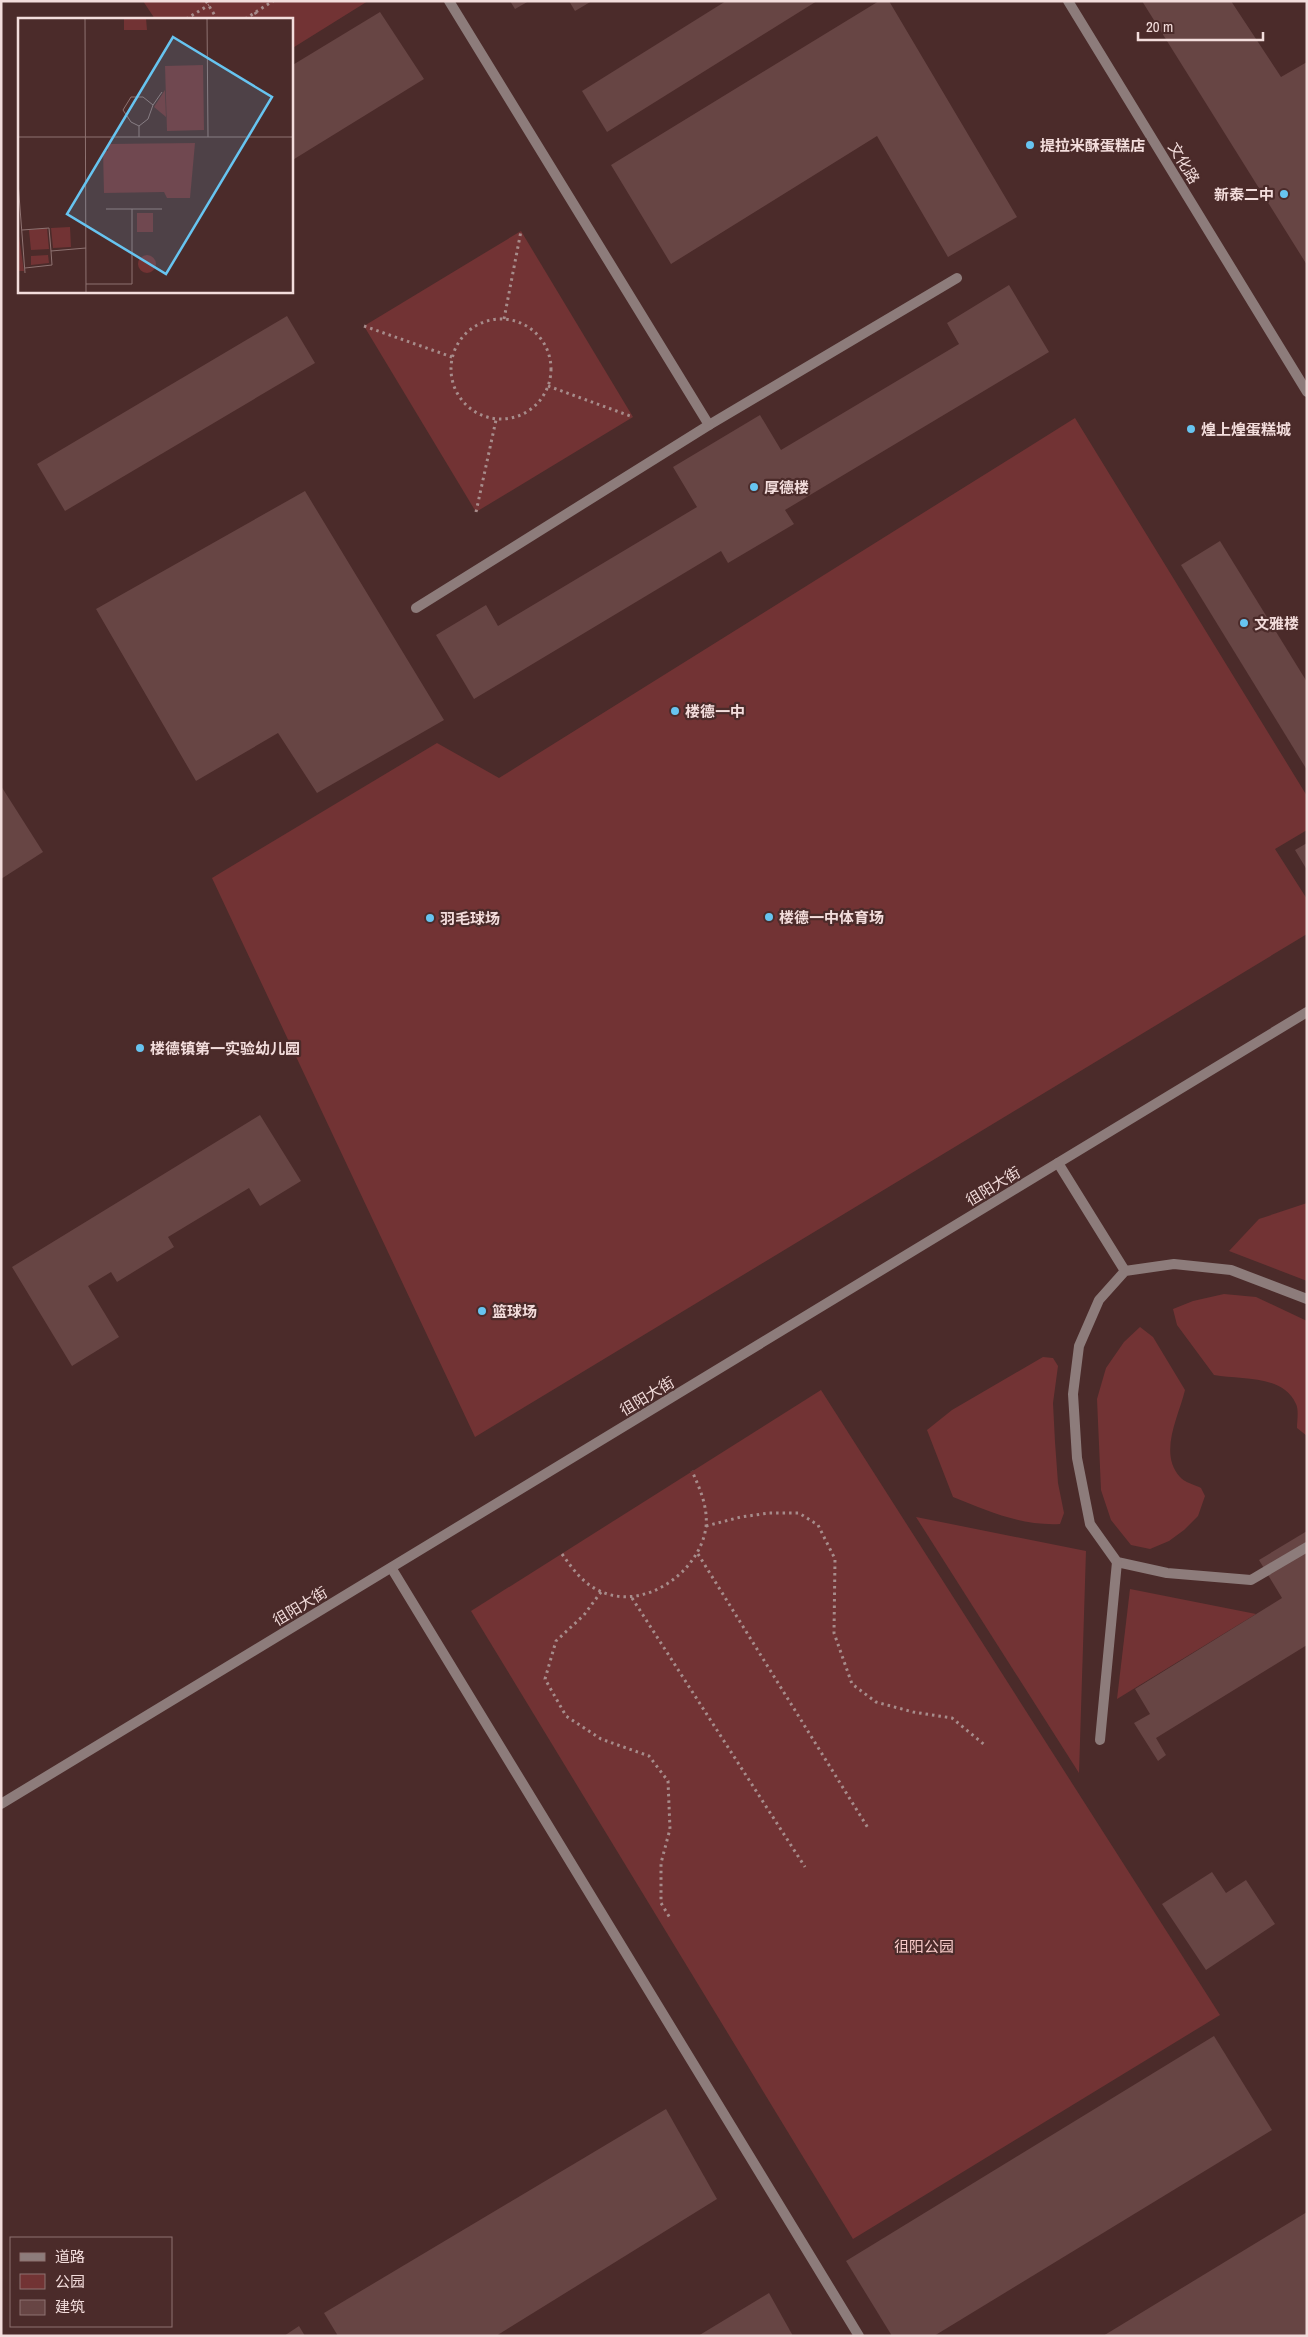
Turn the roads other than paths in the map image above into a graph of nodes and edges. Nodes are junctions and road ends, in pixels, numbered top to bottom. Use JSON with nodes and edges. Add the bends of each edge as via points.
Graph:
{"nodes":[{"id":1,"x":449,"y":1,"type":"edge"},
{"id":2,"x":1068,"y":1,"type":"edge"},
{"id":3,"x":958,"y":278,"type":"dead end"},
{"id":4,"x":1307,"y":392,"type":"edge"},
{"id":5,"x":709,"y":426,"type":"junction"},
{"id":6,"x":416,"y":608,"type":"dead end"},
{"id":7,"x":1307,"y":1012,"type":"edge"},
{"id":8,"x":1058,"y":1164,"type":"junction"},
{"id":9,"x":1125,"y":1271,"type":"junction"},
{"id":10,"x":1307,"y":1299,"type":"edge"},
{"id":11,"x":1307,"y":1547,"type":"edge"},
{"id":12,"x":1117,"y":1562,"type":"junction"},
{"id":13,"x":392,"y":1569,"type":"junction"},
{"id":14,"x":1100,"y":1740,"type":"dead end"},
{"id":15,"x":1,"y":1804,"type":"edge"},
{"id":16,"x":859,"y":2336,"type":"edge"}],
"edges":[{"from":1,"to":5,"type":"street"},
{"from":2,"to":4,"type":"street","name":"文化路"},
{"from":3,"to":5,"type":"street"},
{"from":5,"to":6,"type":"street"},
{"from":7,"to":8,"type":"street","name":"徂阳大街"},
{"from":8,"to":9,"type":"street"},
{"from":8,"to":13,"type":"street","name":"徂阳大街"},
{"from":9,"to":10,"type":"street","via":[[1174,1264],[1231,1270]]},
{"from":9,"to":12,"type":"street","via":[[1099,1300],[1079,1346],[1073,1394],[1077,1458],[1090,1524]]},
{"from":11,"to":12,"type":"street","via":[[1251,1580],[1167,1573]]},
{"from":12,"to":14,"type":"street"},
{"from":13,"to":15,"type":"street","name":"徂阳大街"},
{"from":13,"to":16,"type":"street"}]}
